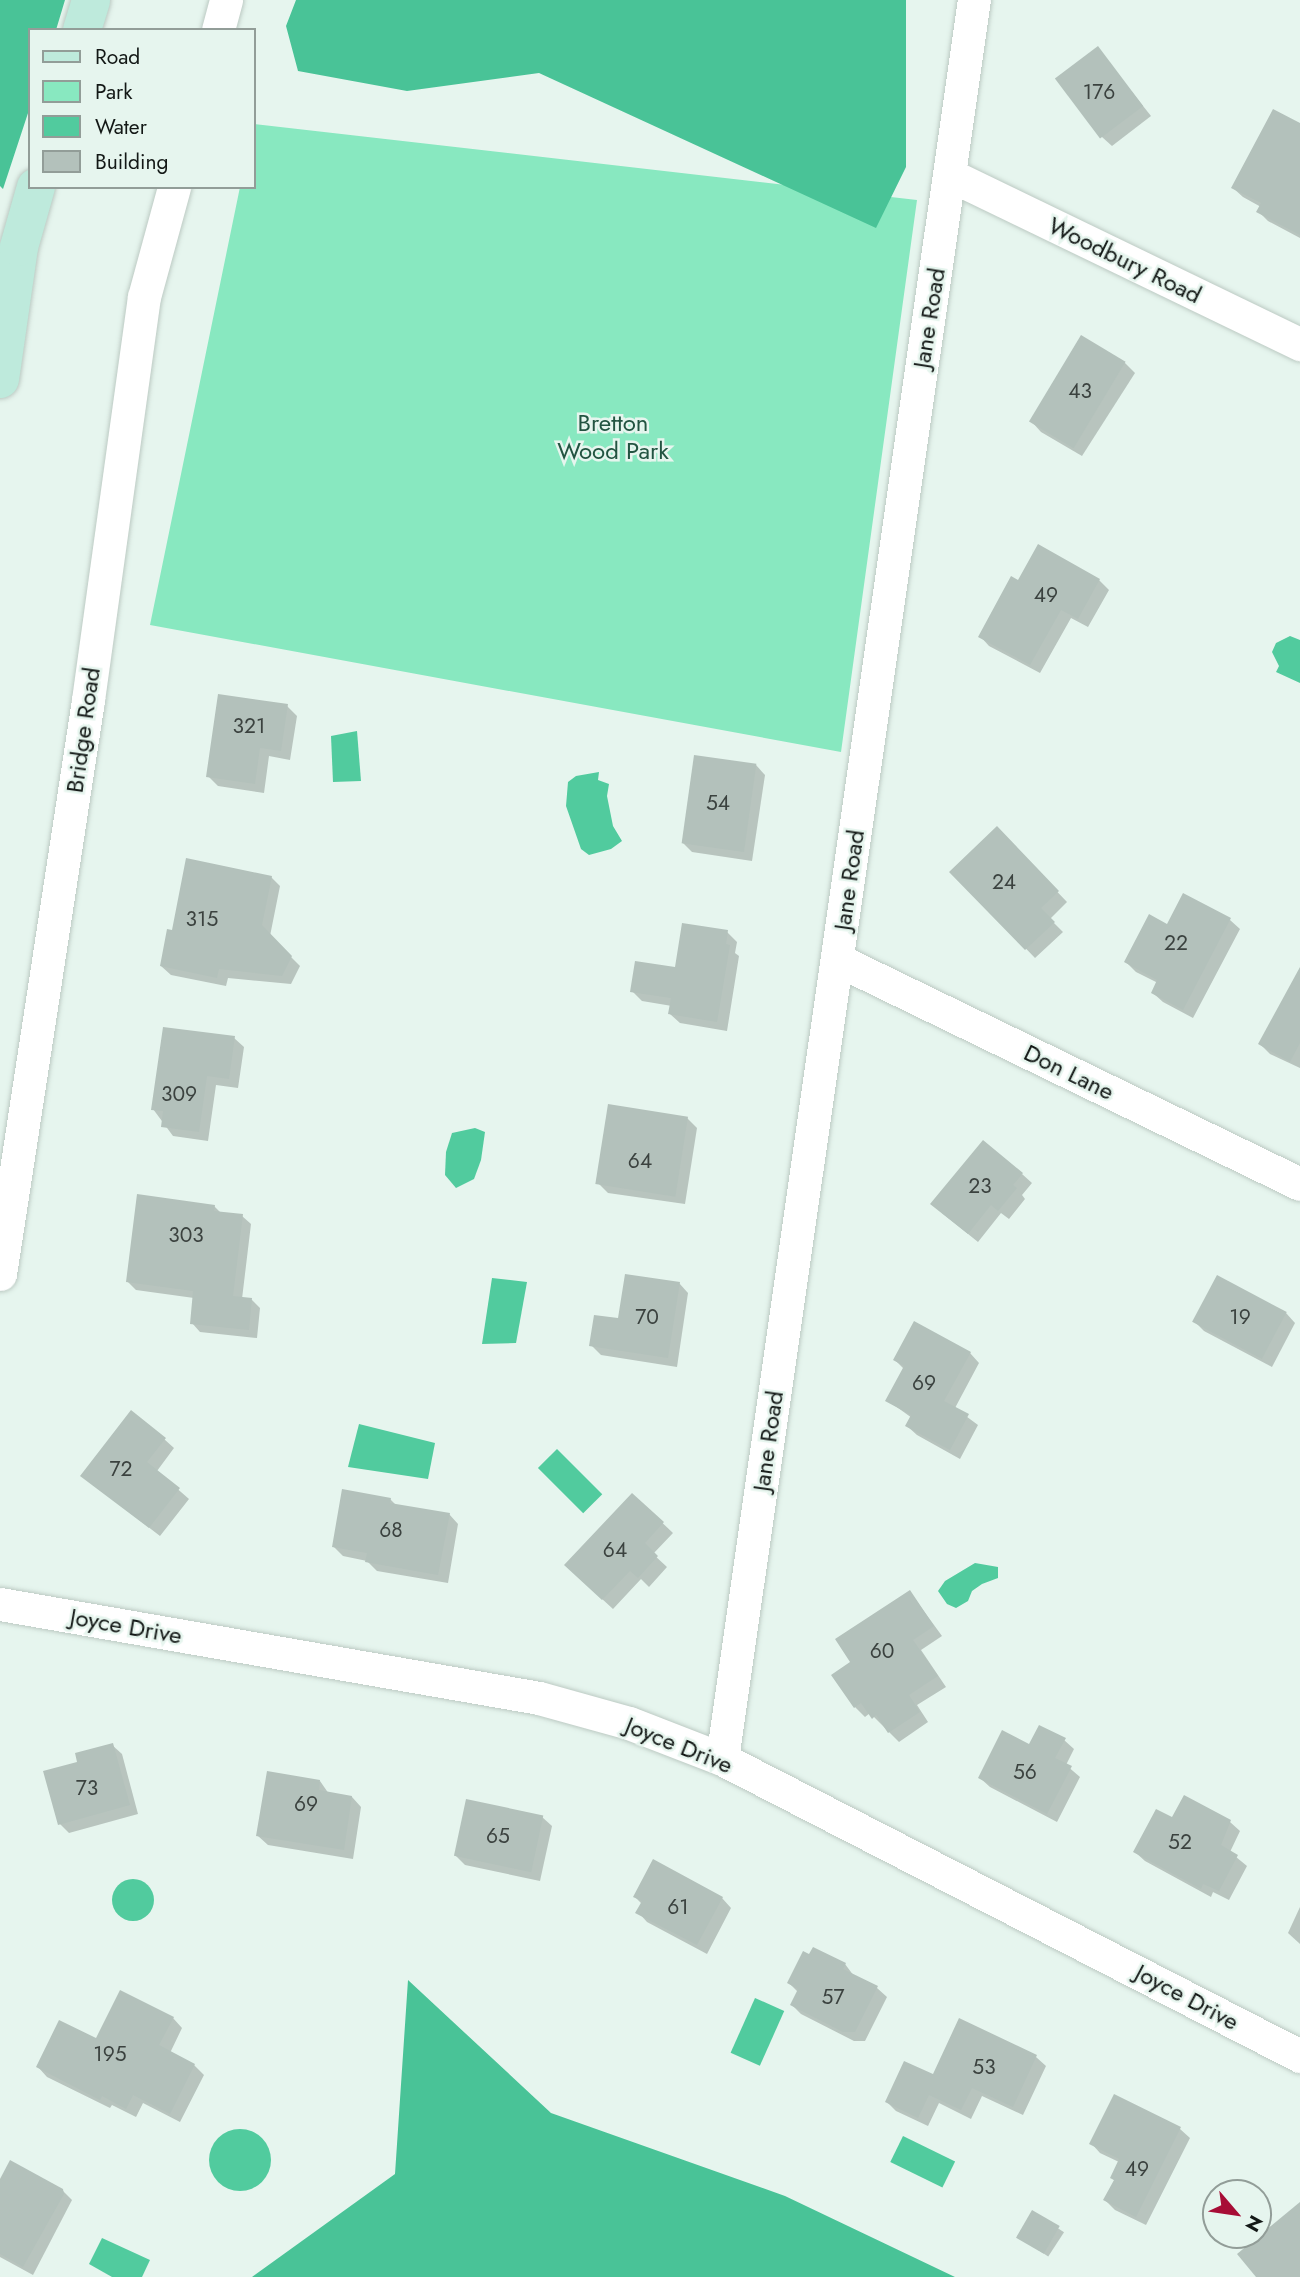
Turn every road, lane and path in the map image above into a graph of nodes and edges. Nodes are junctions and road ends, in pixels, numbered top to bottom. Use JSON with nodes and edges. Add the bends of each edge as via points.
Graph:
{"nodes":[{"id":1,"x":91,"y":0,"type":"edge"},
{"id":2,"x":226,"y":0,"type":"edge"},
{"id":3,"x":974,"y":0,"type":"edge"},
{"id":4,"x":83,"y":28,"type":"edge"},
{"id":5,"x":219,"y":28,"type":"edge"},
{"id":6,"x":950,"y":175,"type":"junction"},
{"id":7,"x":35,"y":189,"type":"edge"},
{"id":8,"x":173,"y":189,"type":"edge"},
{"id":9,"x":1300,"y":344,"type":"edge"},
{"id":10,"x":0,"y":379,"type":"edge"},
{"id":11,"x":838,"y":960,"type":"junction"},
{"id":12,"x":1300,"y":1184,"type":"edge"},
{"id":13,"x":0,"y":1274,"type":"edge"},
{"id":14,"x":0,"y":1604,"type":"edge"},
{"id":15,"x":722,"y":1759,"type":"junction"},
{"id":16,"x":1300,"y":2056,"type":"edge"}],
"edges":[{"from":1,"to":4,"type":"main road"},
{"from":2,"to":5,"type":"street"},
{"from":3,"to":6,"type":"street","name":"Jane Road"},
{"from":6,"to":9,"type":"street","name":"Woodbury Road"},
{"from":6,"to":11,"type":"street","name":"Jane Road"},
{"from":7,"to":10,"type":"main road","via":[[19,247]]},
{"from":8,"to":13,"type":"street","name":"Bridge Road","via":[[144,297]]},
{"from":11,"to":12,"type":"street","name":"Don Lane"},
{"from":11,"to":15,"type":"street","name":"Jane Road"},
{"from":14,"to":15,"type":"street","name":"Joyce Drive","via":[[539,1698],[629,1723]]},
{"from":15,"to":16,"type":"street","name":"Joyce Drive"}]}
